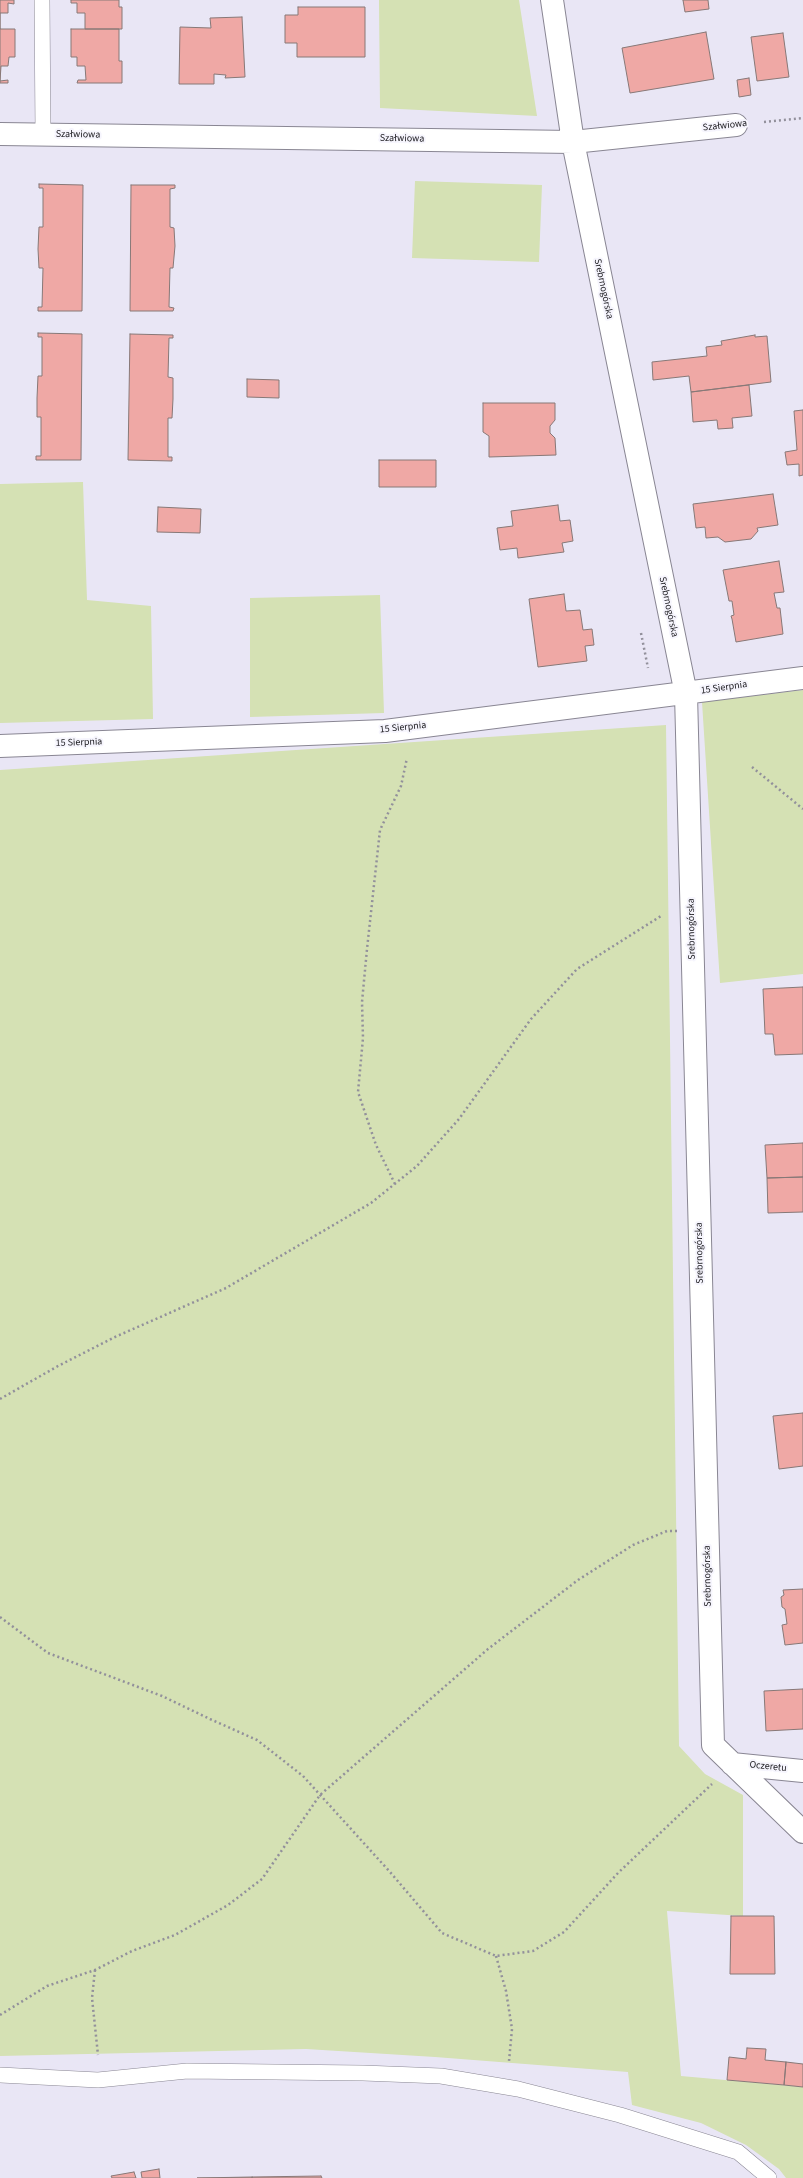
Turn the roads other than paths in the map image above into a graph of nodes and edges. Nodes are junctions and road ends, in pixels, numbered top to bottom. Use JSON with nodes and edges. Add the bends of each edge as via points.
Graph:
{"nodes":[{"id":1,"x":42,"y":0,"type":"edge"},
{"id":2,"x":552,"y":0,"type":"edge"},
{"id":3,"x":736,"y":125,"type":"road end"},
{"id":4,"x":0,"y":134,"type":"edge"},
{"id":5,"x":43,"y":135,"type":"junction"},
{"id":6,"x":573,"y":142,"type":"junction"},
{"id":7,"x":803,"y":678,"type":"edge"},
{"id":8,"x":686,"y":694,"type":"junction"},
{"id":9,"x":0,"y":746,"type":"edge"},
{"id":10,"x":732,"y":1764,"type":"junction"},
{"id":11,"x":803,"y":1771,"type":"edge"},
{"id":12,"x":803,"y":1832,"type":"edge"},
{"id":13,"x":0,"y":2075,"type":"edge"},
{"id":14,"x":769,"y":2178,"type":"edge"}],
"edges":[{"from":1,"to":5,"type":"lane"},
{"from":2,"to":6,"type":"street","name":"Srebrnogórska"},
{"from":3,"to":6,"type":"street","name":"Szałwiowa"},
{"from":4,"to":5,"type":"street","name":"Szałwiowa"},
{"from":5,"to":6,"type":"street","name":"Szałwiowa"},
{"from":6,"to":8,"type":"street","name":"Srebrnogórska"},
{"from":7,"to":8,"type":"street","name":"15 Sierpnia"},
{"from":8,"to":9,"type":"street","name":"15 Sierpnia","via":[[385,731]]},
{"from":8,"to":10,"type":"street","name":"Srebrnogórska","via":[[713,1745]]},
{"from":10,"to":11,"type":"street","name":"Oczeretu"},
{"from":10,"to":12,"type":"street","name":"Srebrnogórska"},
{"from":13,"to":14,"type":"lane","via":[[98,2080],[187,2071],[441,2076],[505,2087],[620,2115],[738,2152]]}]}
